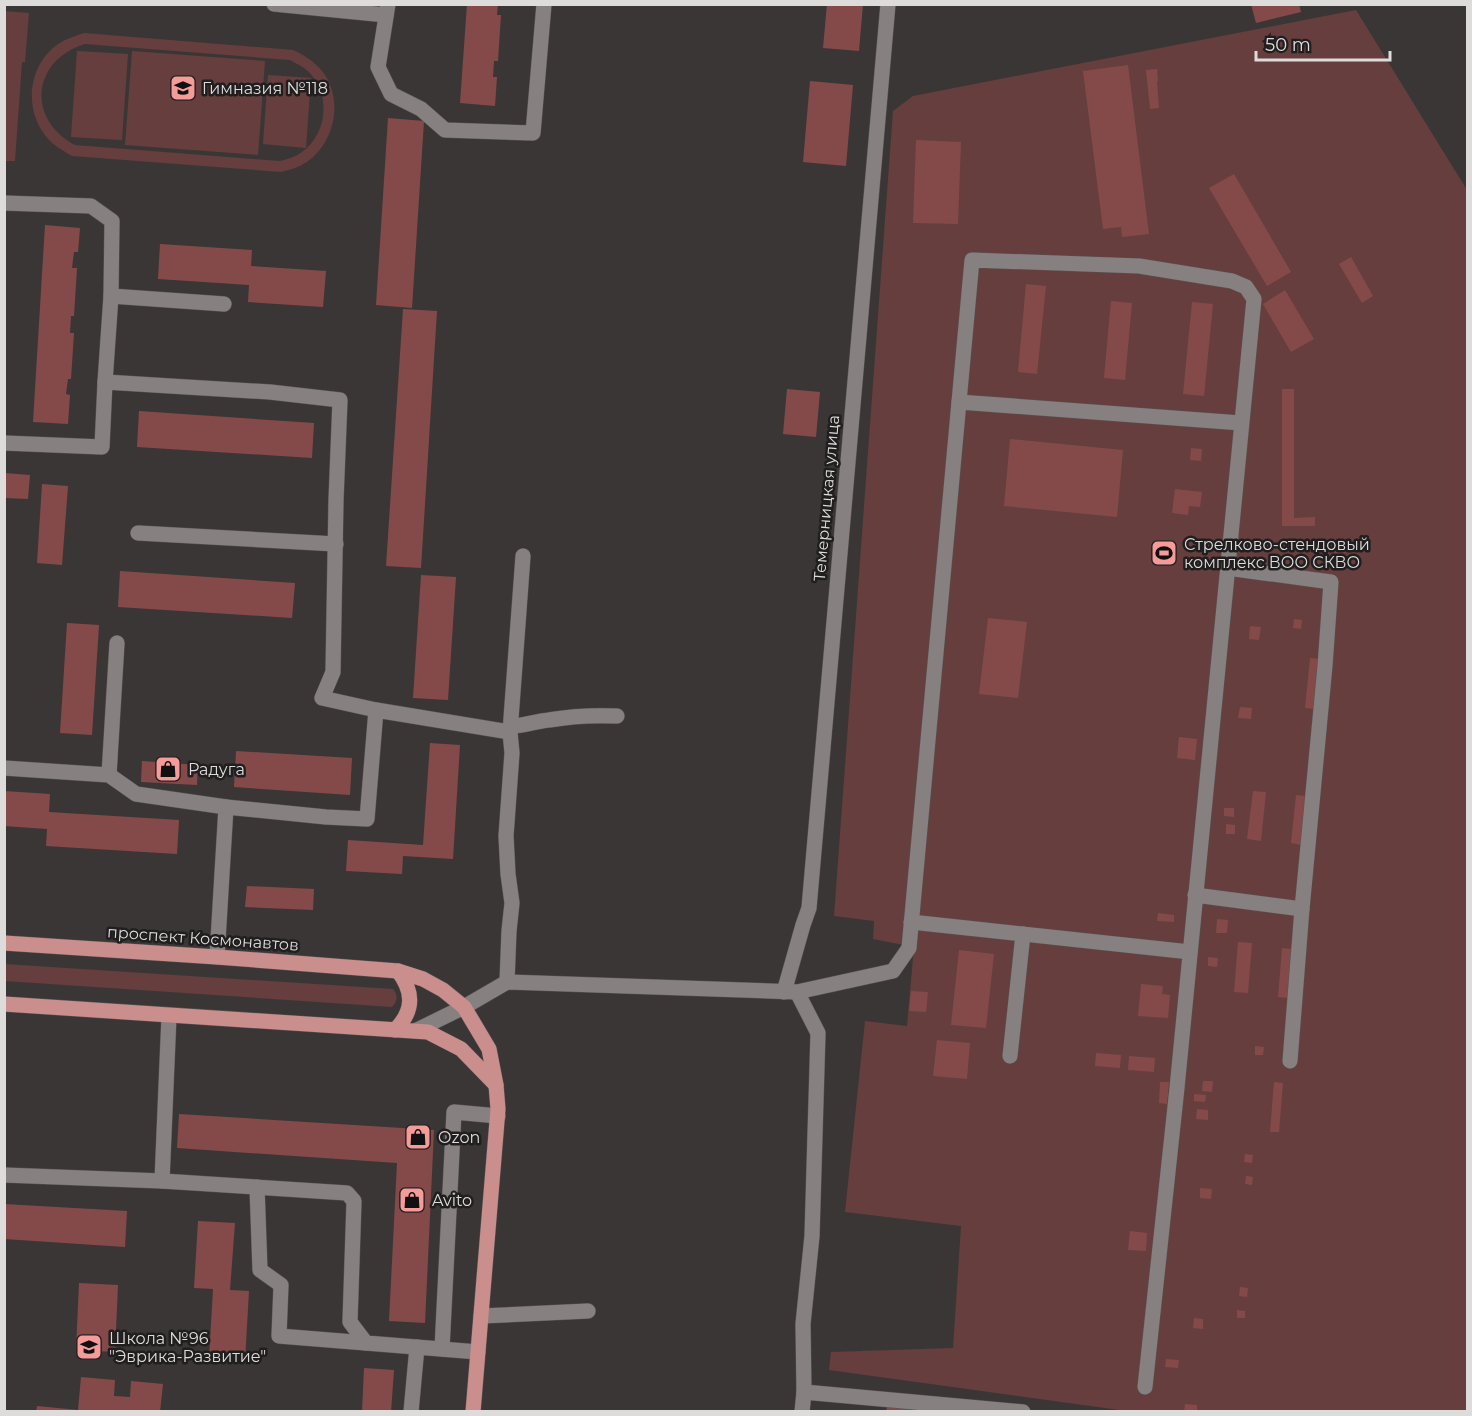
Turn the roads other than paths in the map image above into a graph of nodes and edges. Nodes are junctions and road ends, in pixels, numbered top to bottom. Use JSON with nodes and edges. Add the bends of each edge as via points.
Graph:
{"nodes":[{"id":1,"x":274,"y":4,"type":"edge"},
{"id":2,"x":544,"y":4,"type":"edge"},
{"id":3,"x":888,"y":4,"type":"edge"},
{"id":4,"x":387,"y":10,"type":"edge"},
{"id":5,"x":4,"y":203,"type":"edge"},
{"id":6,"x":111,"y":296,"type":"junction"},
{"id":7,"x":224,"y":304,"type":"dead end"},
{"id":8,"x":105,"y":382,"type":"junction"},
{"id":9,"x":959,"y":402,"type":"junction"},
{"id":10,"x":1241,"y":423,"type":"junction"},
{"id":11,"x":4,"y":443,"type":"edge"},
{"id":12,"x":138,"y":533,"type":"dead end"},
{"id":13,"x":336,"y":544,"type":"junction"},
{"id":14,"x":523,"y":556,"type":"dead end"},
{"id":15,"x":1227,"y":568,"type":"junction"},
{"id":16,"x":117,"y":643,"type":"dead end"},
{"id":17,"x":376,"y":710,"type":"junction"},
{"id":18,"x":617,"y":716,"type":"dead end"},
{"id":19,"x":510,"y":729,"type":"junction"},
{"id":20,"x":4,"y":768,"type":"edge"},
{"id":21,"x":109,"y":775,"type":"junction"},
{"id":22,"x":226,"y":807,"type":"junction"},
{"id":23,"x":1195,"y":895,"type":"junction"},
{"id":24,"x":1302,"y":909,"type":"junction"},
{"id":25,"x":911,"y":922,"type":"junction"},
{"id":26,"x":1023,"y":934,"type":"junction"},
{"id":27,"x":4,"y":943,"type":"edge"},
{"id":28,"x":1190,"y":952,"type":"junction"},
{"id":29,"x":217,"y":957,"type":"junction"},
{"id":30,"x":398,"y":971,"type":"junction"},
{"id":31,"x":507,"y":982,"type":"junction"},
{"id":32,"x":790,"y":992,"type":"junction"},
{"id":33,"x":4,"y":1004,"type":"edge"},
{"id":34,"x":464,"y":1007,"type":"junction"},
{"id":35,"x":170,"y":1016,"type":"junction"},
{"id":36,"x":395,"y":1030,"type":"junction"},
{"id":37,"x":415,"y":1031,"type":"junction"},
{"id":38,"x":1010,"y":1056,"type":"dead end"},
{"id":39,"x":1290,"y":1061,"type":"dead end"},
{"id":40,"x":496,"y":1085,"type":"junction"},
{"id":41,"x":498,"y":1116,"type":"junction"},
{"id":42,"x":4,"y":1175,"type":"edge"},
{"id":43,"x":162,"y":1181,"type":"junction"},
{"id":44,"x":257,"y":1187,"type":"junction"},
{"id":45,"x":588,"y":1311,"type":"dead end"},
{"id":46,"x":482,"y":1316,"type":"junction"},
{"id":47,"x":366,"y":1343,"type":"junction"},
{"id":48,"x":417,"y":1347,"type":"junction"},
{"id":49,"x":442,"y":1349,"type":"junction"},
{"id":50,"x":478,"y":1352,"type":"junction"},
{"id":51,"x":1145,"y":1387,"type":"dead end"},
{"id":52,"x":804,"y":1392,"type":"junction"},
{"id":53,"x":411,"y":1412,"type":"edge"},
{"id":54,"x":473,"y":1412,"type":"edge"},
{"id":55,"x":802,"y":1412,"type":"edge"},
{"id":56,"x":1023,"y":1412,"type":"edge"}],
"edges":[{"from":1,"to":4,"type":"street"},
{"from":2,"to":4,"type":"street","via":[[533,133],[445,130],[421,109],[391,94],[378,67]]},
{"from":3,"to":32,"type":"street","name":"Темерницкая улица","via":[[809,908],[802,925]]},
{"from":5,"to":6,"type":"street","via":[[91,206],[112,221]]},
{"from":6,"to":7,"type":"street"},
{"from":6,"to":8,"type":"street"},
{"from":8,"to":11,"type":"street","via":[[102,447]]},
{"from":8,"to":13,"type":"street","via":[[340,400]]},
{"from":9,"to":10,"type":"street"},
{"from":9,"to":10,"type":"street","via":[[972,260],[1139,266],[1232,280],[1246,287],[1254,299]]},
{"from":9,"to":25,"type":"street"},
{"from":10,"to":15,"type":"street"},
{"from":12,"to":13,"type":"street"},
{"from":13,"to":17,"type":"street","via":[[333,672],[322,698]]},
{"from":14,"to":19,"type":"street"},
{"from":15,"to":23,"type":"street"},
{"from":15,"to":24,"type":"street","via":[[1331,582]]},
{"from":16,"to":21,"type":"street"},
{"from":17,"to":19,"type":"street"},
{"from":17,"to":22,"type":"street","via":[[367,819]]},
{"from":18,"to":19,"type":"street","via":[[545,720]]},
{"from":19,"to":31,"type":"street","via":[[506,836],[512,903]]},
{"from":20,"to":21,"type":"street"},
{"from":21,"to":22,"type":"street","via":[[136,794]]},
{"from":22,"to":29,"type":"street"},
{"from":23,"to":24,"type":"street"},
{"from":23,"to":28,"type":"street"},
{"from":24,"to":39,"type":"street"},
{"from":25,"to":26,"type":"street"},
{"from":25,"to":32,"type":"street","via":[[909,948],[893,971]]},
{"from":26,"to":28,"type":"street"},
{"from":26,"to":38,"type":"street"},
{"from":27,"to":29,"type":"main road","name":"проспект Космонавтов"},
{"from":28,"to":51,"type":"street"},
{"from":29,"to":30,"type":"main road","name":"проспект Космонавтов"},
{"from":30,"to":34,"type":"main road","name":"проспект Космонавтов","via":[[423,979]]},
{"from":30,"to":36,"type":"main road","via":[[409,990],[410,1001],[403,1022]]},
{"from":31,"to":32,"type":"street"},
{"from":31,"to":34,"type":"street"},
{"from":32,"to":52,"type":"street","via":[[818,1033],[812,1236],[803,1324]]},
{"from":33,"to":35,"type":"main road"},
{"from":34,"to":37,"type":"street"},
{"from":34,"to":40,"type":"main road","name":"проспект Космонавтов","via":[[489,1048]]},
{"from":35,"to":36,"type":"main road"},
{"from":35,"to":43,"type":"street"},
{"from":36,"to":37,"type":"main road"},
{"from":37,"to":40,"type":"main road","via":[[428,1032],[461,1049]]},
{"from":40,"to":41,"type":"main road","name":"проспект Космонавтов"},
{"from":41,"to":46,"type":"main road","name":"проспект Космонавтов"},
{"from":41,"to":49,"type":"street","via":[[454,1112]]},
{"from":42,"to":43,"type":"street"},
{"from":43,"to":44,"type":"street"},
{"from":44,"to":47,"type":"street","via":[[260,1269],[281,1285],[279,1336]]},
{"from":44,"to":47,"type":"street","via":[[347,1193],[354,1201],[350,1322]]},
{"from":45,"to":46,"type":"street"},
{"from":46,"to":50,"type":"main road","name":"проспект Космонавтов"},
{"from":47,"to":48,"type":"street"},
{"from":48,"to":49,"type":"street"},
{"from":48,"to":53,"type":"street"},
{"from":49,"to":50,"type":"street"},
{"from":50,"to":54,"type":"main road","name":"проспект Космонавтов"},
{"from":52,"to":55,"type":"street"},
{"from":52,"to":56,"type":"street"}]}
